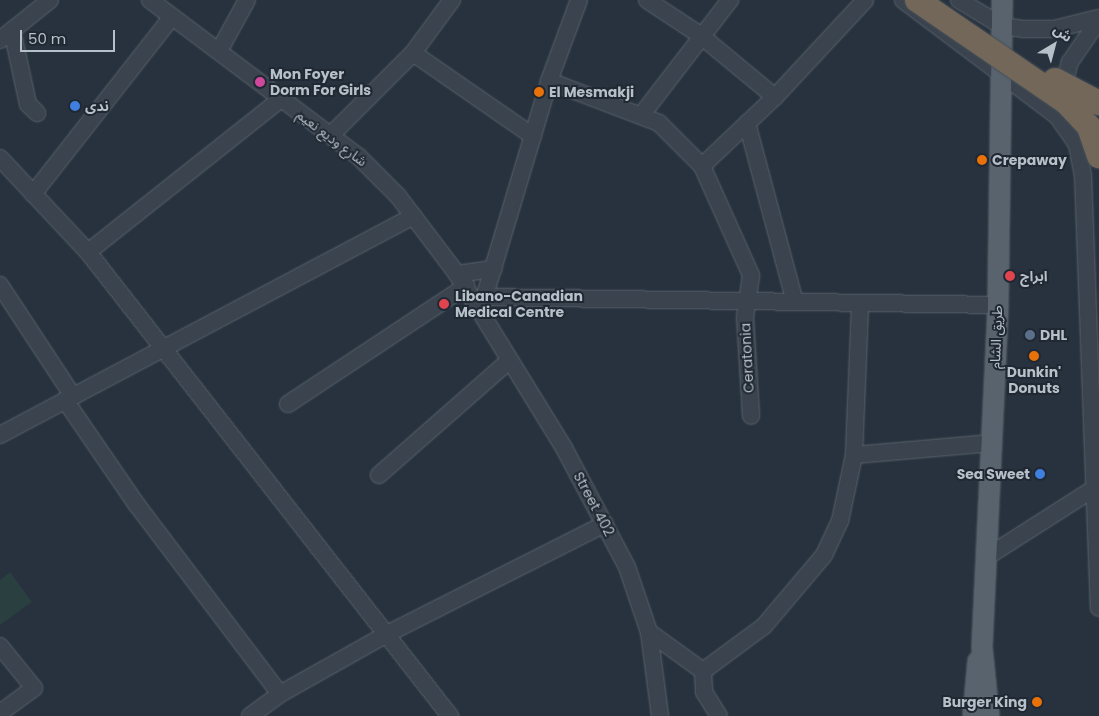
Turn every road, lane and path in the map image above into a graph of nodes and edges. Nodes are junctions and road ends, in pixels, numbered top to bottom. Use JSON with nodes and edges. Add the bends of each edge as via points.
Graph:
{"nodes":[{"id":1,"x":50,"y":0,"type":"edge"},
{"id":2,"x":150,"y":0,"type":"edge"},
{"id":3,"x":247,"y":0,"type":"edge"},
{"id":4,"x":452,"y":0,"type":"edge"},
{"id":5,"x":579,"y":0,"type":"edge"},
{"id":6,"x":647,"y":0,"type":"edge"},
{"id":7,"x":730,"y":0,"type":"edge"},
{"id":8,"x":865,"y":0,"type":"edge"},
{"id":9,"x":903,"y":0,"type":"edge"},
{"id":10,"x":917,"y":0,"type":"edge"},
{"id":11,"x":931,"y":0,"type":"edge"},
{"id":12,"x":959,"y":0,"type":"edge"},
{"id":13,"x":1002,"y":0,"type":"edge"},
{"id":14,"x":172,"y":17,"type":"junction"},
{"id":15,"x":1099,"y":19,"type":"edge"},
{"id":16,"x":1002,"y":26,"type":"junction"},
{"id":17,"x":6,"y":35,"type":"edge"},
{"id":18,"x":700,"y":35,"type":"junction"},
{"id":19,"x":218,"y":51,"type":"junction"},
{"id":20,"x":413,"y":53,"type":"junction"},
{"id":21,"x":1040,"y":73,"type":"junction"},
{"id":22,"x":1002,"y":76,"type":"junction"},
{"id":23,"x":549,"y":80,"type":"junction"},
{"id":24,"x":775,"y":96,"type":"junction"},
{"id":25,"x":280,"y":100,"type":"junction"},
{"id":26,"x":1099,"y":103,"type":"edge"},
{"id":27,"x":37,"y":112,"type":"dead end"},
{"id":28,"x":643,"y":113,"type":"junction"},
{"id":29,"x":1057,"y":116,"type":"junction"},
{"id":30,"x":1099,"y":116,"type":"edge"},
{"id":31,"x":747,"y":123,"type":"junction"},
{"id":32,"x":332,"y":135,"type":"junction"},
{"id":33,"x":533,"y":136,"type":"junction"},
{"id":34,"x":1099,"y":156,"type":"edge"},
{"id":35,"x":0,"y":158,"type":"edge"},
{"id":36,"x":702,"y":166,"type":"junction"},
{"id":37,"x":33,"y":194,"type":"junction"},
{"id":38,"x":414,"y":216,"type":"junction"},
{"id":39,"x":88,"y":252,"type":"junction"},
{"id":40,"x":494,"y":269,"type":"junction"},
{"id":41,"x":462,"y":280,"type":"junction"},
{"id":42,"x":0,"y":285,"type":"edge"},
{"id":43,"x":746,"y":300,"type":"junction"},
{"id":44,"x":795,"y":302,"type":"junction"},
{"id":45,"x":482,"y":303,"type":"junction"},
{"id":46,"x":860,"y":305,"type":"junction"},
{"id":47,"x":998,"y":305,"type":"junction"},
{"id":48,"x":164,"y":348,"type":"junction"},
{"id":49,"x":510,"y":360,"type":"junction"},
{"id":50,"x":69,"y":398,"type":"junction"},
{"id":51,"x":288,"y":404,"type":"dead end"},
{"id":52,"x":750,"y":416,"type":"dead end"},
{"id":53,"x":0,"y":435,"type":"edge"},
{"id":54,"x":992,"y":443,"type":"junction"},
{"id":55,"x":854,"y":455,"type":"junction"},
{"id":56,"x":379,"y":475,"type":"dead end"},
{"id":57,"x":1095,"y":488,"type":"junction"},
{"id":58,"x":605,"y":524,"type":"junction"},
{"id":59,"x":985,"y":558,"type":"junction"},
{"id":60,"x":1099,"y":608,"type":"edge"},
{"id":61,"x":649,"y":632,"type":"junction"},
{"id":62,"x":387,"y":634,"type":"junction"},
{"id":63,"x":0,"y":646,"type":"edge"},
{"id":64,"x":982,"y":647,"type":"junction"},
{"id":65,"x":702,"y":671,"type":"junction"},
{"id":66,"x":280,"y":694,"type":"junction"},
{"id":67,"x":0,"y":713,"type":"edge"},
{"id":68,"x":252,"y":716,"type":"edge"},
{"id":69,"x":450,"y":716,"type":"edge"},
{"id":70,"x":660,"y":716,"type":"edge"},
{"id":71,"x":719,"y":716,"type":"edge"},
{"id":72,"x":973,"y":716,"type":"edge"},
{"id":73,"x":989,"y":716,"type":"edge"}],
"edges":[{"from":1,"to":17,"type":"street"},
{"from":2,"to":14,"type":"street","name":"شارع وديع نعيم"},
{"from":3,"to":19,"type":"street"},
{"from":4,"to":20,"type":"street"},
{"from":5,"to":23,"type":"street"},
{"from":6,"to":18,"type":"street"},
{"from":7,"to":18,"type":"street"},
{"from":8,"to":24,"type":"street"},
{"from":9,"to":22,"type":"street"},
{"from":10,"to":34,"type":"highway","bridge":true,"via":[[1066,102],[1089,127]]},
{"from":11,"to":21,"type":"highway"},
{"from":12,"to":16,"type":"street"},
{"from":13,"to":16,"type":"main road","name":"طريق الشام"},
{"from":14,"to":19,"type":"street","name":"شارع وديع نعيم"},
{"from":14,"to":37,"type":"street"},
{"from":15,"to":16,"type":"street","via":[[1054,28]]},
{"from":15,"to":29,"type":"street","via":[[1070,62]]},
{"from":16,"to":22,"type":"main road","name":"طريق الشام"},
{"from":17,"to":27,"type":"street","via":[[28,104]]},
{"from":18,"to":24,"type":"street"},
{"from":18,"to":28,"type":"street"},
{"from":19,"to":25,"type":"street","name":"شارع وديع نعيم"},
{"from":20,"to":32,"type":"street"},
{"from":20,"to":33,"type":"street"},
{"from":21,"to":26,"type":"highway","bridge":true},
{"from":21,"to":30,"type":"highway"},
{"from":22,"to":29,"type":"street"},
{"from":22,"to":47,"type":"main road","name":"طريق الشام"},
{"from":23,"to":28,"type":"street","name":"Ceratonia"},
{"from":23,"to":33,"type":"street"},
{"from":24,"to":31,"type":"street"},
{"from":25,"to":32,"type":"street","name":"شارع وديع نعيم"},
{"from":25,"to":39,"type":"street"},
{"from":28,"to":36,"type":"street","name":"Ceratonia","via":[[667,129]]},
{"from":29,"to":57,"type":"street","via":[[1072,134],[1083,175]]},
{"from":31,"to":36,"type":"street"},
{"from":31,"to":44,"type":"street"},
{"from":32,"to":38,"type":"street","name":"شارع وديع نعيم","via":[[378,175]]},
{"from":33,"to":40,"type":"street"},
{"from":35,"to":37,"type":"street"},
{"from":36,"to":43,"type":"street","name":"Ceratonia","via":[[749,267],[751,284]]},
{"from":37,"to":39,"type":"street"},
{"from":38,"to":41,"type":"street","name":"شارع وديع نعيم"},
{"from":38,"to":48,"type":"street"},
{"from":39,"to":48,"type":"street"},
{"from":40,"to":41,"type":"street"},
{"from":40,"to":45,"type":"street"},
{"from":41,"to":45,"type":"street","name":"شارع وديع نعيم"},
{"from":41,"to":51,"type":"street"},
{"from":42,"to":50,"type":"street"},
{"from":43,"to":44,"type":"street"},
{"from":43,"to":45,"type":"street"},
{"from":43,"to":52,"type":"street","name":"Ceratonia"},
{"from":44,"to":46,"type":"street"},
{"from":45,"to":49,"type":"street","name":"Street 402"},
{"from":46,"to":47,"type":"street"},
{"from":46,"to":55,"type":"street"},
{"from":47,"to":54,"type":"main road","name":"طريق الشام"},
{"from":48,"to":50,"type":"street"},
{"from":48,"to":62,"type":"street"},
{"from":49,"to":56,"type":"street"},
{"from":49,"to":58,"type":"street","name":"Street 402"},
{"from":50,"to":53,"type":"street"},
{"from":50,"to":66,"type":"street","via":[[137,505]]},
{"from":54,"to":55,"type":"street"},
{"from":54,"to":59,"type":"main road","name":"طريق الشام"},
{"from":55,"to":65,"type":"street","via":[[840,521],[812,572],[753,637]]},
{"from":57,"to":59,"type":"street"},
{"from":57,"to":60,"type":"street"},
{"from":58,"to":61,"type":"street","name":"Street 402","via":[[633,582]]},
{"from":58,"to":62,"type":"street"},
{"from":59,"to":64,"type":"main road","name":"طريق الشام"},
{"from":61,"to":65,"type":"street"},
{"from":61,"to":70,"type":"street","name":"Street 402"},
{"from":62,"to":66,"type":"street"},
{"from":62,"to":69,"type":"street"},
{"from":63,"to":67,"type":"street","via":[[34,688]]},
{"from":64,"to":72,"type":"main road","name":"طريق الشام","via":[[974,672]]},
{"from":64,"to":73,"type":"main road","name":"طريق الشام"},
{"from":65,"to":71,"type":"street","via":[[704,692]]},
{"from":66,"to":68,"type":"street"}]}
